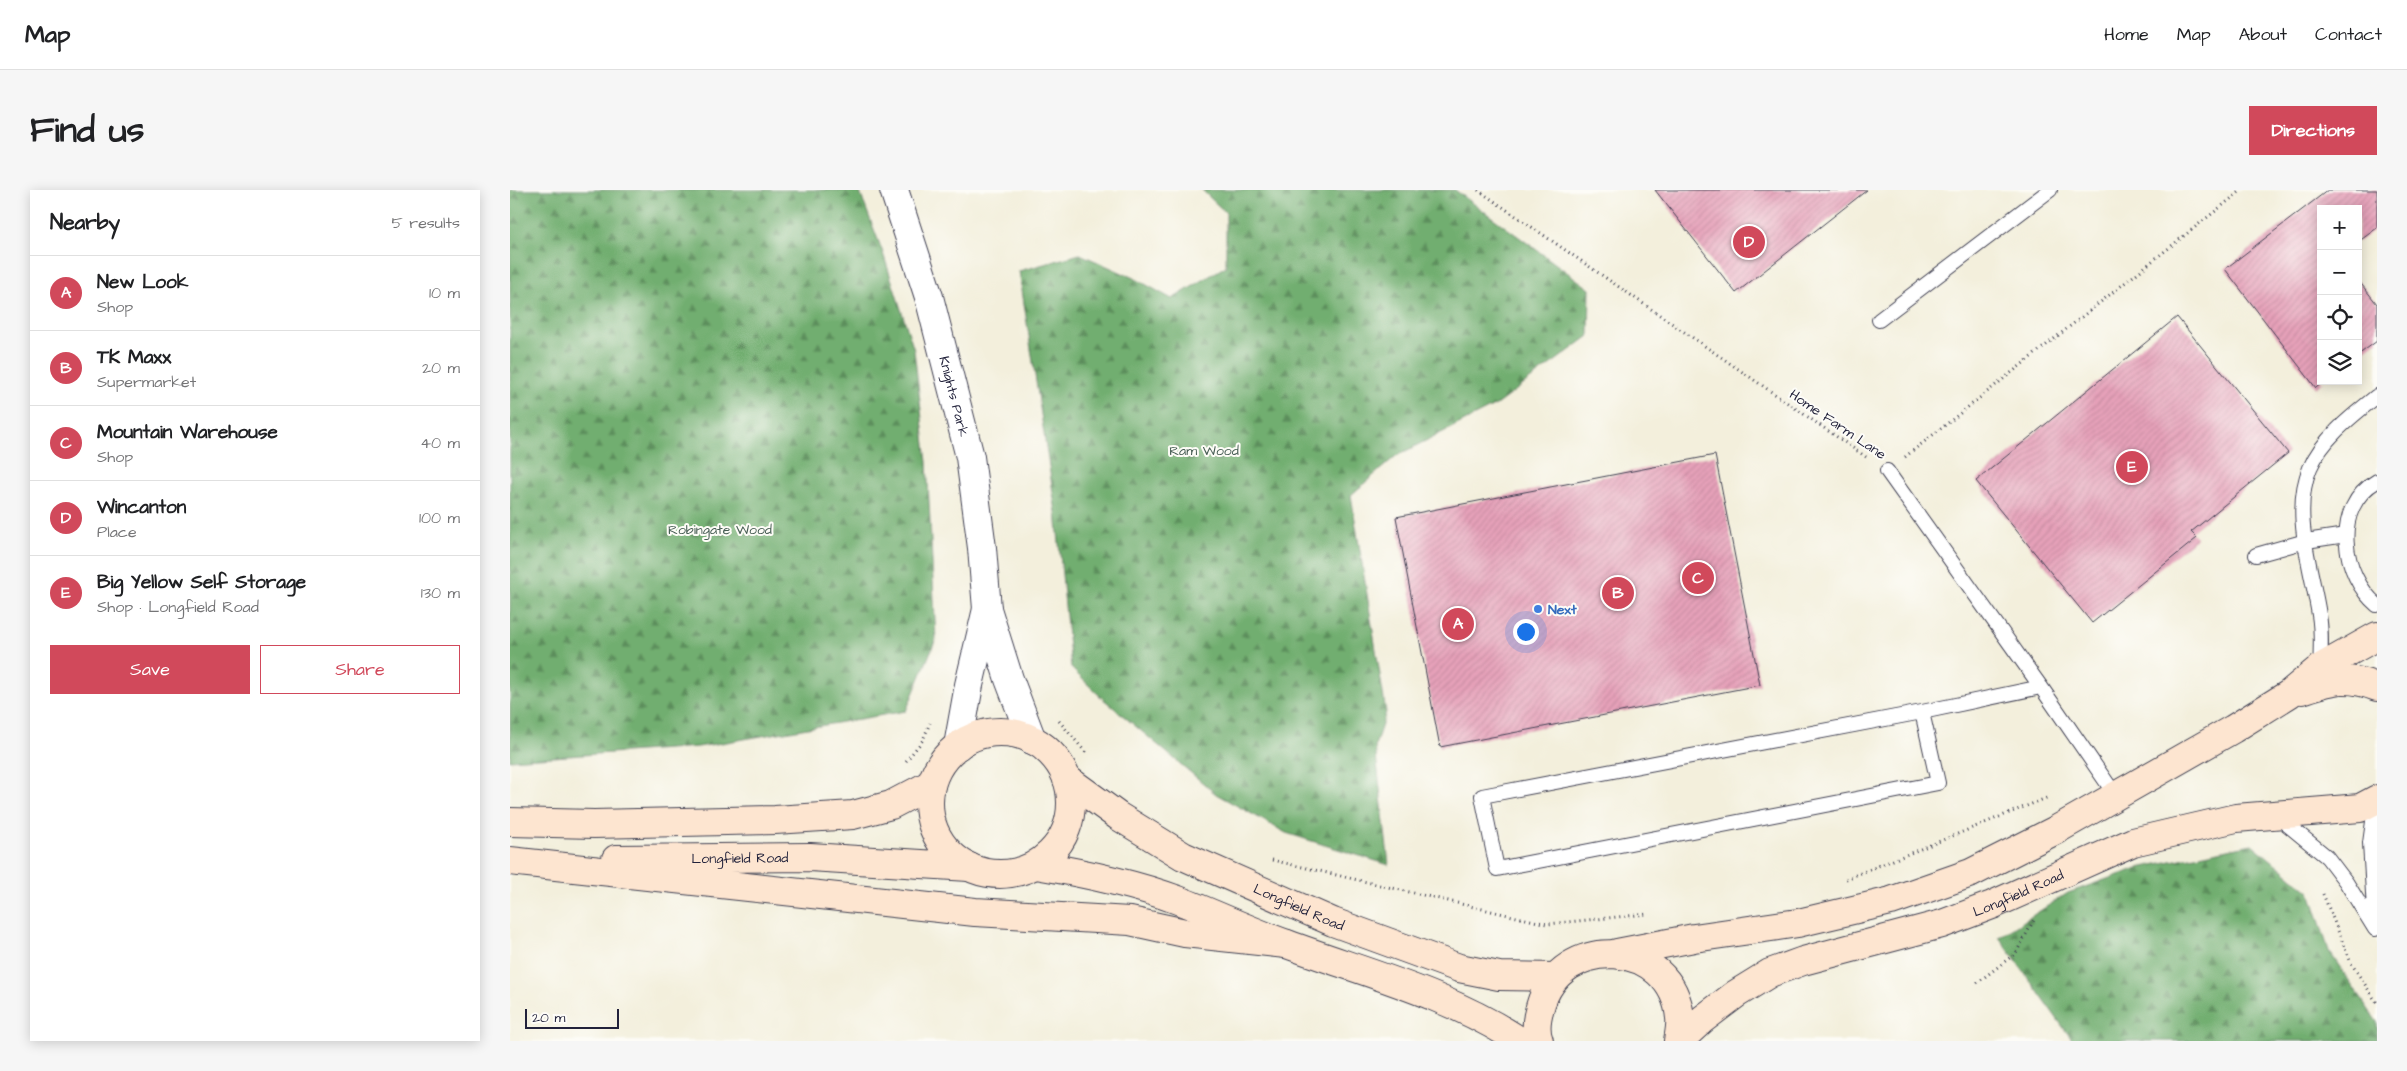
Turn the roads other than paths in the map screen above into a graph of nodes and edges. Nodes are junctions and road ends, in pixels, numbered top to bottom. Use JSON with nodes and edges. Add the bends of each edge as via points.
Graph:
{"nodes":[{"id":1,"x":894,"y":190,"type":"edge"},
{"id":2,"x":2050,"y":190,"type":"edge"},
{"id":3,"x":1879,"y":320,"type":"dead end"},
{"id":4,"x":2377,"y":396,"type":"edge"},
{"id":5,"x":1887,"y":471,"type":"road end"},
{"id":6,"x":2377,"y":481,"type":"edge"},
{"id":7,"x":2346,"y":535,"type":"junction"},
{"id":8,"x":2306,"y":541,"type":"junction"},
{"id":9,"x":2256,"y":555,"type":"dead end"},
{"id":10,"x":2377,"y":605,"type":"edge"},
{"id":11,"x":987,"y":609,"type":"junction"},
{"id":12,"x":2377,"y":636,"type":"edge"},
{"id":13,"x":2320,"y":668,"type":"junction"},
{"id":14,"x":2041,"y":687,"type":"junction"},
{"id":15,"x":2377,"y":687,"type":"edge"},
{"id":16,"x":2289,"y":694,"type":"junction"},
{"id":17,"x":1922,"y":712,"type":"junction"},
{"id":18,"x":1032,"y":740,"type":"junction"},
{"id":19,"x":958,"y":746,"type":"junction"},
{"id":20,"x":1067,"y":778,"type":"junction"},
{"id":21,"x":932,"y":784,"type":"junction"},
{"id":22,"x":2116,"y":796,"type":"junction"},
{"id":23,"x":2377,"y":799,"type":"edge"},
{"id":24,"x":2276,"y":815,"type":"junction"},
{"id":25,"x":510,"y":822,"type":"edge"},
{"id":26,"x":510,"y":861,"type":"edge"},
{"id":27,"x":1036,"y":865,"type":"junction"},
{"id":28,"x":969,"y":867,"type":"junction"},
{"id":29,"x":2376,"y":933,"type":"edge"},
{"id":30,"x":1286,"y":944,"type":"junction"},
{"id":31,"x":1617,"y":953,"type":"junction"},
{"id":32,"x":1555,"y":977,"type":"junction"},
{"id":33,"x":1520,"y":1041,"type":"edge"},
{"id":34,"x":1539,"y":1041,"type":"edge"},
{"id":35,"x":1679,"y":1041,"type":"edge"}],
"edges":[{"from":1,"to":11,"type":"street","name":"Knights Park","via":[[929,297],[970,457]]},
{"from":2,"to":3,"type":"lane"},
{"from":4,"to":8,"type":"lane","via":[[2348,419],[2325,444],[2310,468],[2304,494]]},
{"from":5,"to":14,"type":"lane"},
{"from":6,"to":7,"type":"lane","via":[[2350,512]]},
{"from":7,"to":8,"type":"lane"},
{"from":7,"to":10,"type":"lane","via":[[2348,556],[2356,578],[2365,596]]},
{"from":8,"to":9,"type":"lane"},
{"from":8,"to":13,"type":"lane","via":[[2320,616]]},
{"from":11,"to":18,"type":"street","name":"Knights Park"},
{"from":11,"to":19,"type":"street","name":"Knights Park"},
{"from":12,"to":13,"type":"street"},
{"from":13,"to":16,"type":"street"},
{"from":14,"to":17,"type":"lane"},
{"from":14,"to":22,"type":"lane"},
{"from":15,"to":16,"type":"street","via":[[2356,679],[2339,680]]},
{"from":16,"to":22,"type":"street"},
{"from":17,"to":17,"type":"lane","via":[[1482,796],[1496,869],[1938,783]]},
{"from":18,"to":19,"type":"street","via":[[994,733],[975,737]]},
{"from":18,"to":20,"type":"street","via":[[1047,750]]},
{"from":19,"to":21,"type":"street","via":[[941,763]]},
{"from":20,"to":27,"type":"street","via":[[1070,818],[1063,837]]},
{"from":20,"to":32,"type":"street","name":"Longfield Road","via":[[1118,816],[1184,856],[1333,922],[1459,968],[1499,976]]},
{"from":21,"to":25,"type":"street","via":[[891,805],[852,815],[604,824]]},
{"from":21,"to":28,"type":"street","via":[[929,804],[939,841],[952,856]]},
{"from":22,"to":31,"type":"street","via":[[1971,873],[1891,901],[1798,923]]},
{"from":23,"to":24,"type":"street","name":"Longfield Road","via":[[2360,808]]},
{"from":23,"to":29,"type":"lane","via":[[2370,843]]},
{"from":24,"to":29,"type":"lane","via":[[2327,857]]},
{"from":24,"to":35,"type":"street","name":"Longfield Road","via":[[2236,818],[2133,842],[1942,924],[1770,973],[1736,994]]},
{"from":26,"to":28,"type":"street","name":"Longfield Road","via":[[810,857]]},
{"from":26,"to":30,"type":"street","via":[[975,912],[1130,921],[1185,932]]},
{"from":27,"to":28,"type":"street","via":[[1014,873],[991,874]]},
{"from":27,"to":30,"type":"street","via":[[1097,875],[1177,900]]},
{"from":30,"to":33,"type":"street","via":[[1448,1000]]},
{"from":31,"to":32,"type":"street","via":[[1594,954],[1572,962]]},
{"from":31,"to":35,"type":"street","via":[[1641,960],[1660,974],[1674,994],[1680,1018]]},
{"from":32,"to":34,"type":"street","via":[[1543,995],[1537,1016]]}]}
